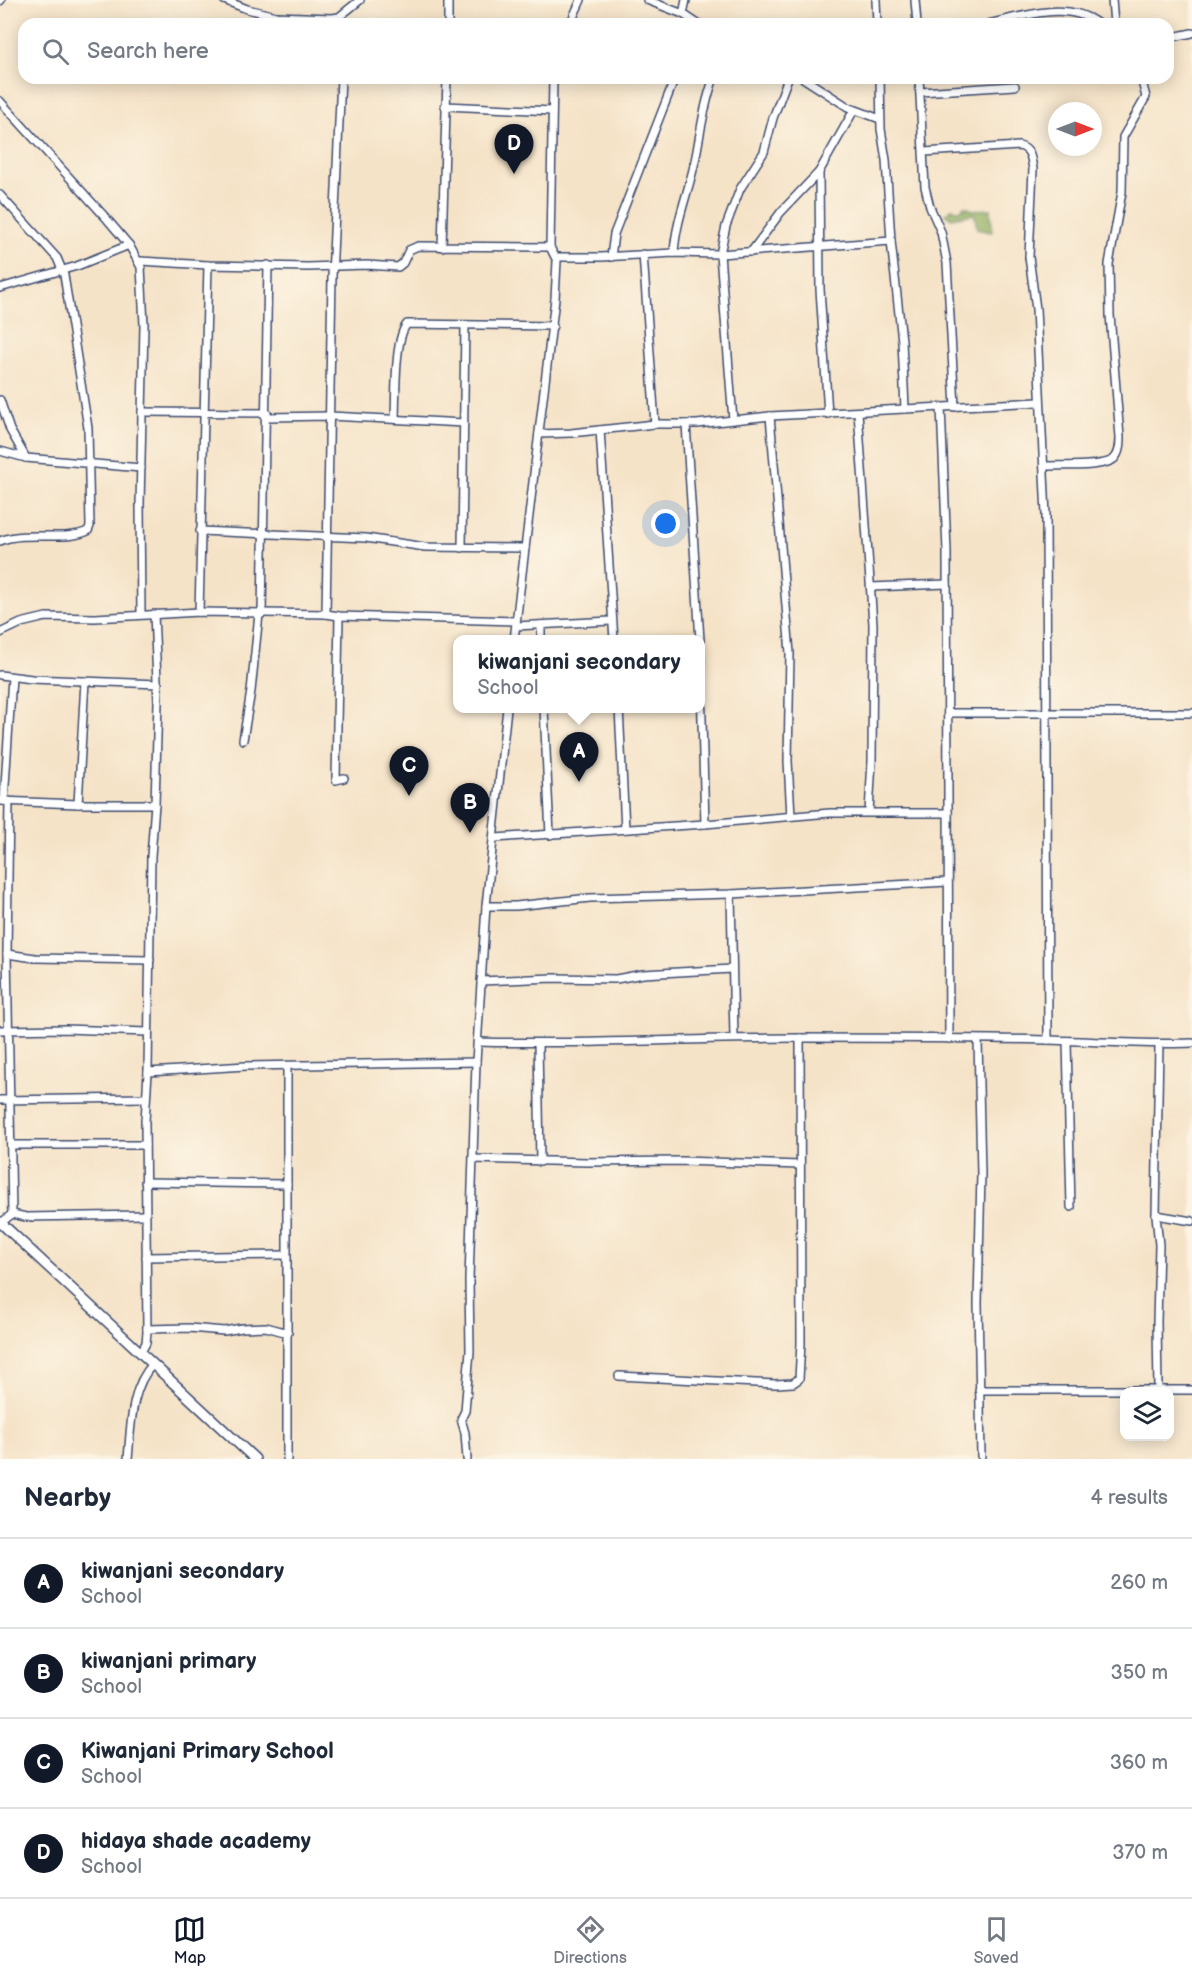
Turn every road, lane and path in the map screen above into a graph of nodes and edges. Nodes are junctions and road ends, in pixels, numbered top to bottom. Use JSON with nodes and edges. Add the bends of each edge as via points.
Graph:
{"nodes":[{"id":1,"x":224,"y":0,"type":"edge"},
{"id":2,"x":360,"y":0,"type":"edge"},
{"id":3,"x":448,"y":0,"type":"edge"},
{"id":4,"x":582,"y":0,"type":"edge"},
{"id":5,"x":648,"y":0,"type":"edge"},
{"id":6,"x":686,"y":0,"type":"edge"},
{"id":7,"x":876,"y":0,"type":"edge"},
{"id":8,"x":915,"y":0,"type":"edge"},
{"id":9,"x":1112,"y":0,"type":"edge"},
{"id":10,"x":683,"y":14,"type":"junction"},
{"id":11,"x":302,"y":18,"type":"edge"},
{"id":12,"x":343,"y":18,"type":"edge"},
{"id":13,"x":448,"y":18,"type":"edge"},
{"id":14,"x":573,"y":18,"type":"edge"},
{"id":15,"x":689,"y":18,"type":"edge"},
{"id":16,"x":877,"y":18,"type":"edge"},
{"id":17,"x":916,"y":18,"type":"edge"},
{"id":18,"x":1018,"y":18,"type":"edge"},
{"id":19,"x":1088,"y":18,"type":"edge"},
{"id":20,"x":1114,"y":18,"type":"edge"},
{"id":21,"x":1192,"y":33,"type":"edge"},
{"id":22,"x":1174,"y":37,"type":"edge"},
{"id":23,"x":341,"y":84,"type":"edge"},
{"id":24,"x":447,"y":84,"type":"edge"},
{"id":25,"x":553,"y":84,"type":"edge"},
{"id":26,"x":673,"y":84,"type":"edge"},
{"id":27,"x":712,"y":84,"type":"edge"},
{"id":28,"x":786,"y":84,"type":"edge"},
{"id":29,"x":813,"y":84,"type":"edge"},
{"id":30,"x":880,"y":84,"type":"edge"},
{"id":31,"x":919,"y":84,"type":"edge"},
{"id":32,"x":1143,"y":84,"type":"edge"},
{"id":33,"x":1015,"y":86,"type":"dead end"},
{"id":34,"x":920,"y":92,"type":"junction"},
{"id":35,"x":0,"y":101,"type":"edge"},
{"id":36,"x":445,"y":106,"type":"junction"},
{"id":37,"x":854,"y":110,"type":"junction"},
{"id":38,"x":552,"y":111,"type":"junction"},
{"id":39,"x":880,"y":119,"type":"junction"},
{"id":40,"x":924,"y":152,"type":"junction"},
{"id":41,"x":819,"y":172,"type":"junction"},
{"id":42,"x":0,"y":195,"type":"edge"},
{"id":43,"x":891,"y":241,"type":"junction"},
{"id":44,"x":129,"y":245,"type":"junction"},
{"id":45,"x":820,"y":246,"type":"junction"},
{"id":46,"x":442,"y":247,"type":"junction"},
{"id":47,"x":550,"y":247,"type":"junction"},
{"id":48,"x":751,"y":252,"type":"junction"},
{"id":49,"x":674,"y":253,"type":"junction"},
{"id":50,"x":643,"y":254,"type":"junction"},
{"id":51,"x":720,"y":254,"type":"junction"},
{"id":52,"x":611,"y":256,"type":"junction"},
{"id":53,"x":556,"y":257,"type":"junction"},
{"id":54,"x":140,"y":261,"type":"junction"},
{"id":55,"x":208,"y":265,"type":"junction"},
{"id":56,"x":268,"y":265,"type":"junction"},
{"id":57,"x":332,"y":266,"type":"junction"},
{"id":58,"x":62,"y":269,"type":"junction"},
{"id":59,"x":0,"y":288,"type":"edge"},
{"id":60,"x":465,"y":325,"type":"junction"},
{"id":61,"x":553,"y":326,"type":"junction"},
{"id":62,"x":0,"y":400,"type":"edge"},
{"id":63,"x":1039,"y":402,"type":"junction"},
{"id":64,"x":955,"y":406,"type":"junction"},
{"id":65,"x":941,"y":407,"type":"junction"},
{"id":66,"x":905,"y":409,"type":"junction"},
{"id":67,"x":142,"y":412,"type":"junction"},
{"id":68,"x":858,"y":412,"type":"junction"},
{"id":69,"x":204,"y":414,"type":"junction"},
{"id":70,"x":828,"y":414,"type":"junction"},
{"id":71,"x":267,"y":415,"type":"junction"},
{"id":72,"x":330,"y":416,"type":"junction"},
{"id":73,"x":771,"y":416,"type":"junction"},
{"id":74,"x":395,"y":418,"type":"junction"},
{"id":75,"x":733,"y":420,"type":"junction"},
{"id":76,"x":464,"y":423,"type":"junction"},
{"id":77,"x":655,"y":424,"type":"junction"},
{"id":78,"x":686,"y":424,"type":"junction"},
{"id":79,"x":600,"y":430,"type":"junction"},
{"id":80,"x":539,"y":434,"type":"junction"},
{"id":81,"x":0,"y":451,"type":"edge"},
{"id":82,"x":26,"y":458,"type":"junction"},
{"id":83,"x":90,"y":463,"type":"junction"},
{"id":84,"x":1044,"y":466,"type":"junction"},
{"id":85,"x":141,"y":468,"type":"junction"},
{"id":86,"x":200,"y":531,"type":"junction"},
{"id":87,"x":264,"y":535,"type":"junction"},
{"id":88,"x":326,"y":537,"type":"junction"},
{"id":89,"x":0,"y":541,"type":"edge"},
{"id":90,"x":462,"y":548,"type":"junction"},
{"id":91,"x":525,"y":548,"type":"junction"},
{"id":92,"x":947,"y":584,"type":"junction"},
{"id":93,"x":871,"y":587,"type":"junction"},
{"id":94,"x":199,"y":612,"type":"junction"},
{"id":95,"x":141,"y":614,"type":"junction"},
{"id":96,"x":154,"y":614,"type":"junction"},
{"id":97,"x":261,"y":614,"type":"junction"},
{"id":98,"x":326,"y":614,"type":"junction"},
{"id":99,"x":339,"y":616,"type":"junction"},
{"id":100,"x":611,"y":621,"type":"junction"},
{"id":101,"x":516,"y":623,"type":"junction"},
{"id":102,"x":541,"y":625,"type":"junction"},
{"id":103,"x":0,"y":633,"type":"edge"},
{"id":104,"x":514,"y":635,"type":"edge"},
{"id":105,"x":541,"y":635,"type":"edge"},
{"id":106,"x":613,"y":635,"type":"edge"},
{"id":107,"x":700,"y":635,"type":"edge"},
{"id":108,"x":0,"y":675,"type":"edge"},
{"id":109,"x":12,"y":676,"type":"junction"},
{"id":110,"x":85,"y":681,"type":"junction"},
{"id":111,"x":158,"y":684,"type":"junction"},
{"id":112,"x":1047,"y":711,"type":"junction"},
{"id":113,"x":948,"y":712,"type":"junction"},
{"id":114,"x":506,"y":713,"type":"edge"},
{"id":115,"x":544,"y":713,"type":"edge"},
{"id":116,"x":619,"y":713,"type":"edge"},
{"id":117,"x":702,"y":713,"type":"edge"},
{"id":118,"x":1192,"y":713,"type":"edge"},
{"id":119,"x":243,"y":740,"type":"dead end"},
{"id":120,"x":344,"y":778,"type":"dead end"},
{"id":121,"x":4,"y":801,"type":"edge"},
{"id":122,"x":78,"y":804,"type":"junction"},
{"id":123,"x":155,"y":804,"type":"junction"},
{"id":124,"x":869,"y":812,"type":"junction"},
{"id":125,"x":948,"y":813,"type":"junction"},
{"id":126,"x":791,"y":816,"type":"junction"},
{"id":127,"x":705,"y":824,"type":"junction"},
{"id":128,"x":625,"y":829,"type":"junction"},
{"id":129,"x":550,"y":835,"type":"junction"},
{"id":130,"x":495,"y":838,"type":"junction"},
{"id":131,"x":947,"y":882,"type":"junction"},
{"id":132,"x":731,"y":894,"type":"junction"},
{"id":133,"x":486,"y":906,"type":"junction"},
{"id":134,"x":7,"y":954,"type":"junction"},
{"id":135,"x":150,"y":960,"type":"junction"},
{"id":136,"x":732,"y":969,"type":"junction"},
{"id":137,"x":481,"y":981,"type":"junction"},
{"id":138,"x":0,"y":1030,"type":"edge"},
{"id":139,"x":10,"y":1030,"type":"junction"},
{"id":140,"x":147,"y":1032,"type":"junction"},
{"id":141,"x":734,"y":1038,"type":"junction"},
{"id":142,"x":800,"y":1038,"type":"junction"},
{"id":143,"x":949,"y":1039,"type":"junction"},
{"id":144,"x":978,"y":1040,"type":"junction"},
{"id":145,"x":1048,"y":1040,"type":"junction"},
{"id":146,"x":1067,"y":1041,"type":"junction"},
{"id":147,"x":478,"y":1042,"type":"junction"},
{"id":148,"x":538,"y":1043,"type":"junction"},
{"id":149,"x":1192,"y":1043,"type":"edge"},
{"id":150,"x":1159,"y":1044,"type":"junction"},
{"id":151,"x":476,"y":1062,"type":"junction"},
{"id":152,"x":287,"y":1066,"type":"junction"},
{"id":153,"x":148,"y":1072,"type":"junction"},
{"id":154,"x":146,"y":1098,"type":"junction"},
{"id":155,"x":11,"y":1099,"type":"junction"},
{"id":156,"x":0,"y":1100,"type":"edge"},
{"id":157,"x":11,"y":1145,"type":"junction"},
{"id":158,"x":145,"y":1145,"type":"junction"},
{"id":159,"x":474,"y":1159,"type":"junction"},
{"id":160,"x":540,"y":1162,"type":"junction"},
{"id":161,"x":800,"y":1165,"type":"junction"},
{"id":162,"x":145,"y":1182,"type":"junction"},
{"id":163,"x":287,"y":1184,"type":"junction"},
{"id":164,"x":1071,"y":1208,"type":"dead end"},
{"id":165,"x":12,"y":1214,"type":"junction"},
{"id":166,"x":145,"y":1215,"type":"junction"},
{"id":167,"x":1156,"y":1215,"type":"junction"},
{"id":168,"x":1192,"y":1221,"type":"edge"},
{"id":169,"x":1,"y":1222,"type":"edge"},
{"id":170,"x":286,"y":1255,"type":"junction"},
{"id":171,"x":146,"y":1257,"type":"junction"},
{"id":172,"x":147,"y":1329,"type":"junction"},
{"id":173,"x":288,"y":1333,"type":"junction"},
{"id":174,"x":141,"y":1352,"type":"junction"},
{"id":175,"x":153,"y":1364,"type":"junction"},
{"id":176,"x":620,"y":1376,"type":"dead end"},
{"id":177,"x":1158,"y":1387,"type":"edge"},
{"id":178,"x":979,"y":1390,"type":"junction"},
{"id":179,"x":1192,"y":1390,"type":"edge"},
{"id":180,"x":1120,"y":1391,"type":"edge"},
{"id":181,"x":1174,"y":1391,"type":"edge"},
{"id":182,"x":981,"y":1456,"type":"dead end"},
{"id":183,"x":128,"y":1459,"type":"edge"},
{"id":184,"x":255,"y":1459,"type":"edge"},
{"id":185,"x":287,"y":1459,"type":"edge"},
{"id":186,"x":467,"y":1459,"type":"edge"}],
"edges":[{"from":1,"to":11,"type":"street","via":[[276,16]]},
{"from":2,"to":12,"type":"street"},
{"from":3,"to":13,"type":"street"},
{"from":4,"to":14,"type":"street"},
{"from":5,"to":10,"type":"street"},
{"from":6,"to":10,"type":"street"},
{"from":7,"to":16,"type":"street"},
{"from":8,"to":17,"type":"street"},
{"from":9,"to":20,"type":"street"},
{"from":10,"to":15,"type":"street"},
{"from":18,"to":19,"type":"street","via":[[1062,9]]},
{"from":21,"to":22,"type":"street"},
{"from":23,"to":57,"type":"street"},
{"from":24,"to":36,"type":"street"},
{"from":25,"to":38,"type":"street"},
{"from":26,"to":52,"type":"street","via":[[614,234]]},
{"from":27,"to":49,"type":"street"},
{"from":28,"to":51,"type":"street","via":[[764,152],[740,189]]},
{"from":29,"to":37,"type":"street"},
{"from":30,"to":39,"type":"street"},
{"from":31,"to":34,"type":"street"},
{"from":32,"to":84,"type":"street","via":[[1146,97],[1123,137],[1122,192],[1109,264],[1119,449],[1116,457],[1105,464]]},
{"from":33,"to":34,"type":"street"},
{"from":34,"to":40,"type":"street"},
{"from":35,"to":44,"type":"street"},
{"from":36,"to":38,"type":"street"},
{"from":36,"to":46,"type":"street"},
{"from":37,"to":39,"type":"street"},
{"from":37,"to":41,"type":"street"},
{"from":38,"to":47,"type":"street"},
{"from":39,"to":43,"type":"street"},
{"from":40,"to":63,"type":"street","via":[[1019,146],[1031,155],[1029,257],[1036,309]]},
{"from":40,"to":64,"type":"street","via":[[927,198],[945,250]]},
{"from":41,"to":45,"type":"street"},
{"from":41,"to":48,"type":"street","via":[[781,212]]},
{"from":42,"to":58,"type":"street","via":[[57,258]]},
{"from":43,"to":45,"type":"street"},
{"from":43,"to":66,"type":"street"},
{"from":44,"to":54,"type":"street"},
{"from":44,"to":58,"type":"street"},
{"from":45,"to":48,"type":"street"},
{"from":45,"to":70,"type":"street"},
{"from":46,"to":47,"type":"street"},
{"from":46,"to":57,"type":"street","via":[[411,248],[398,267]]},
{"from":47,"to":53,"type":"street"},
{"from":48,"to":51,"type":"street"},
{"from":49,"to":50,"type":"street"},
{"from":49,"to":51,"type":"street"},
{"from":50,"to":52,"type":"street"},
{"from":50,"to":77,"type":"street"},
{"from":51,"to":75,"type":"street"},
{"from":52,"to":53,"type":"street"},
{"from":53,"to":61,"type":"street"},
{"from":54,"to":55,"type":"street"},
{"from":54,"to":67,"type":"street","via":[[144,306]]},
{"from":55,"to":56,"type":"street"},
{"from":55,"to":69,"type":"street"},
{"from":56,"to":57,"type":"street"},
{"from":56,"to":71,"type":"street"},
{"from":57,"to":72,"type":"street"},
{"from":58,"to":59,"type":"street"},
{"from":58,"to":83,"type":"street","via":[[82,386]]},
{"from":60,"to":61,"type":"street"},
{"from":60,"to":74,"type":"street","via":[[406,326],[400,344]]},
{"from":60,"to":76,"type":"street"},
{"from":61,"to":80,"type":"street"},
{"from":62,"to":82,"type":"street","via":[[10,430]]},
{"from":63,"to":64,"type":"street"},
{"from":63,"to":84,"type":"street"},
{"from":64,"to":65,"type":"street"},
{"from":65,"to":66,"type":"street"},
{"from":65,"to":92,"type":"street"},
{"from":66,"to":68,"type":"street"},
{"from":67,"to":69,"type":"street"},
{"from":67,"to":85,"type":"street"},
{"from":68,"to":70,"type":"street"},
{"from":68,"to":93,"type":"street"},
{"from":69,"to":71,"type":"street"},
{"from":69,"to":86,"type":"street"},
{"from":70,"to":73,"type":"street"},
{"from":71,"to":72,"type":"street"},
{"from":71,"to":87,"type":"street"},
{"from":72,"to":74,"type":"street"},
{"from":72,"to":88,"type":"street"},
{"from":73,"to":75,"type":"street"},
{"from":73,"to":126,"type":"street","via":[[790,653]]},
{"from":74,"to":76,"type":"street"},
{"from":75,"to":78,"type":"street"},
{"from":76,"to":90,"type":"street"},
{"from":77,"to":78,"type":"street"},
{"from":77,"to":79,"type":"street"},
{"from":78,"to":107,"type":"street"},
{"from":79,"to":80,"type":"street"},
{"from":79,"to":100,"type":"street"},
{"from":80,"to":91,"type":"street"},
{"from":81,"to":82,"type":"street"},
{"from":82,"to":83,"type":"street"},
{"from":83,"to":85,"type":"street"},
{"from":83,"to":89,"type":"street","via":[[88,531]]},
{"from":84,"to":112,"type":"street"},
{"from":85,"to":95,"type":"street"},
{"from":86,"to":87,"type":"street"},
{"from":86,"to":94,"type":"street"},
{"from":87,"to":88,"type":"street"},
{"from":87,"to":97,"type":"street"},
{"from":88,"to":90,"type":"street"},
{"from":88,"to":98,"type":"street"},
{"from":90,"to":91,"type":"street"},
{"from":91,"to":101,"type":"street"},
{"from":92,"to":93,"type":"street"},
{"from":92,"to":113,"type":"street"},
{"from":93,"to":124,"type":"street"},
{"from":94,"to":96,"type":"street"},
{"from":94,"to":97,"type":"street"},
{"from":95,"to":96,"type":"street"},
{"from":95,"to":103,"type":"street","via":[[46,617]]},
{"from":96,"to":111,"type":"street"},
{"from":97,"to":98,"type":"street"},
{"from":97,"to":119,"type":"street"},
{"from":98,"to":99,"type":"street"},
{"from":99,"to":101,"type":"street"},
{"from":99,"to":120,"type":"street","via":[[336,780]]},
{"from":100,"to":102,"type":"street"},
{"from":100,"to":106,"type":"street"},
{"from":101,"to":102,"type":"street"},
{"from":101,"to":104,"type":"street"},
{"from":102,"to":105,"type":"street"},
{"from":108,"to":109,"type":"street"},
{"from":109,"to":110,"type":"street"},
{"from":109,"to":121,"type":"street"},
{"from":110,"to":111,"type":"street"},
{"from":110,"to":122,"type":"street"},
{"from":111,"to":123,"type":"street"},
{"from":112,"to":113,"type":"street"},
{"from":112,"to":118,"type":"street"},
{"from":112,"to":145,"type":"street"},
{"from":113,"to":125,"type":"street"},
{"from":114,"to":130,"type":"street"},
{"from":115,"to":129,"type":"street"},
{"from":116,"to":128,"type":"street"},
{"from":117,"to":127,"type":"street"},
{"from":121,"to":122,"type":"street"},
{"from":121,"to":134,"type":"street"},
{"from":122,"to":123,"type":"street"},
{"from":123,"to":135,"type":"street"},
{"from":124,"to":125,"type":"street"},
{"from":124,"to":126,"type":"street"},
{"from":125,"to":131,"type":"street"},
{"from":126,"to":127,"type":"street"},
{"from":127,"to":128,"type":"street"},
{"from":128,"to":129,"type":"street"},
{"from":129,"to":130,"type":"street"},
{"from":130,"to":133,"type":"street"},
{"from":131,"to":132,"type":"street"},
{"from":131,"to":143,"type":"street"},
{"from":132,"to":133,"type":"street"},
{"from":132,"to":136,"type":"street"},
{"from":133,"to":137,"type":"street"},
{"from":134,"to":135,"type":"street"},
{"from":134,"to":139,"type":"street"},
{"from":135,"to":140,"type":"street"},
{"from":136,"to":137,"type":"street","via":[[616,979]]},
{"from":136,"to":141,"type":"street"},
{"from":137,"to":147,"type":"street"},
{"from":138,"to":139,"type":"street"},
{"from":139,"to":140,"type":"street"},
{"from":139,"to":155,"type":"street"},
{"from":140,"to":153,"type":"street"},
{"from":141,"to":142,"type":"street"},
{"from":141,"to":148,"type":"street"},
{"from":142,"to":143,"type":"street"},
{"from":142,"to":161,"type":"street"},
{"from":143,"to":144,"type":"street"},
{"from":144,"to":145,"type":"street"},
{"from":144,"to":178,"type":"street"},
{"from":145,"to":146,"type":"street"},
{"from":146,"to":150,"type":"street"},
{"from":146,"to":164,"type":"street"},
{"from":147,"to":148,"type":"street"},
{"from":147,"to":151,"type":"street"},
{"from":148,"to":160,"type":"street"},
{"from":149,"to":150,"type":"street"},
{"from":150,"to":167,"type":"street"},
{"from":151,"to":152,"type":"street"},
{"from":151,"to":159,"type":"street"},
{"from":152,"to":153,"type":"street"},
{"from":152,"to":163,"type":"street"},
{"from":153,"to":154,"type":"street"},
{"from":154,"to":155,"type":"street"},
{"from":154,"to":158,"type":"street"},
{"from":155,"to":156,"type":"street"},
{"from":155,"to":157,"type":"street"},
{"from":157,"to":158,"type":"street"},
{"from":157,"to":165,"type":"street"},
{"from":158,"to":162,"type":"street"},
{"from":159,"to":160,"type":"street"},
{"from":159,"to":186,"type":"street","via":[[470,1351],[461,1419]]},
{"from":160,"to":161,"type":"street"},
{"from":161,"to":176,"type":"street","via":[[801,1343],[797,1381],[776,1384]]},
{"from":162,"to":163,"type":"street"},
{"from":162,"to":166,"type":"street"},
{"from":163,"to":170,"type":"street"},
{"from":165,"to":166,"type":"street"},
{"from":165,"to":169,"type":"street"},
{"from":166,"to":171,"type":"street"},
{"from":167,"to":168,"type":"street"},
{"from":167,"to":177,"type":"street"},
{"from":169,"to":174,"type":"street"},
{"from":170,"to":171,"type":"street"},
{"from":170,"to":173,"type":"street"},
{"from":171,"to":172,"type":"street"},
{"from":172,"to":173,"type":"street","via":[[224,1331],[262,1327]]},
{"from":172,"to":174,"type":"street"},
{"from":173,"to":185,"type":"street"},
{"from":174,"to":175,"type":"street"},
{"from":175,"to":183,"type":"street","via":[[144,1376],[133,1410]]},
{"from":175,"to":184,"type":"street"},
{"from":178,"to":180,"type":"street"},
{"from":178,"to":182,"type":"street"},
{"from":179,"to":181,"type":"street"}]}
